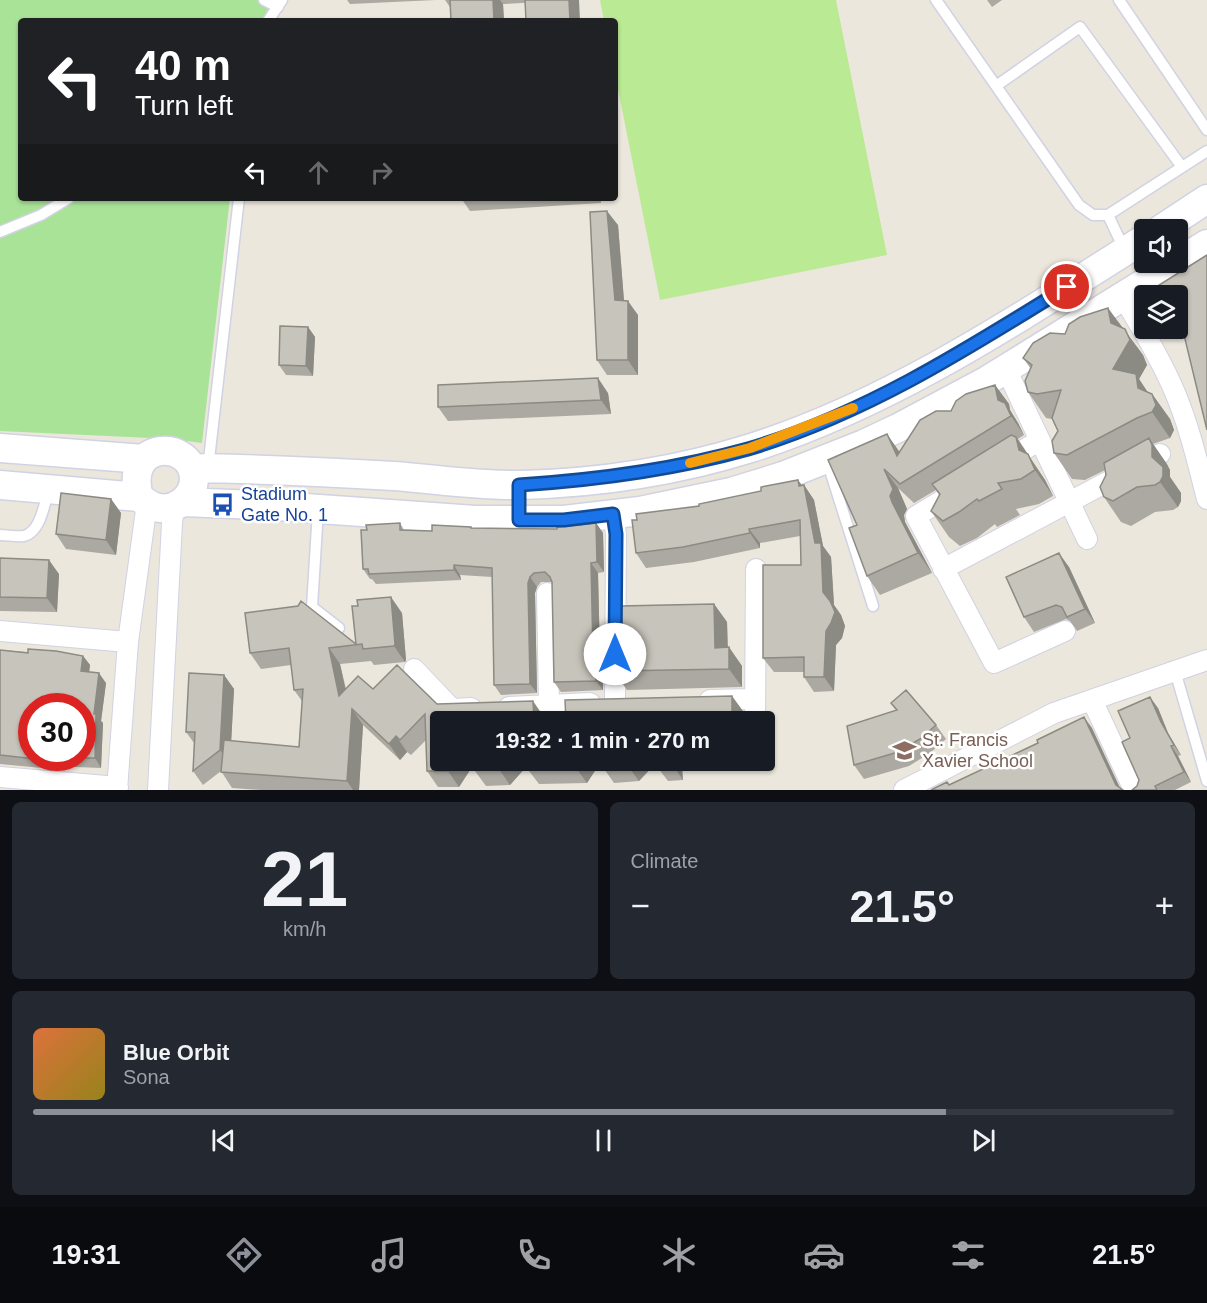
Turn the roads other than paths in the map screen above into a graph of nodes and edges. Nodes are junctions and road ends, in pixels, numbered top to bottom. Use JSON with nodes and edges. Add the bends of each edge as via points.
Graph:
{"nodes":[{"id":1,"x":264,"y":0,"type":"edge"},
{"id":2,"x":936,"y":0,"type":"edge"},
{"id":3,"x":1119,"y":0,"type":"edge"},
{"id":4,"x":280,"y":4,"type":"edge"},
{"id":5,"x":270,"y":18,"type":"edge"},
{"id":6,"x":996,"y":86,"type":"junction"},
{"id":7,"x":1207,"y":130,"type":"edge"},
{"id":8,"x":1207,"y":151,"type":"edge"},
{"id":9,"x":1182,"y":167,"type":"junction"},
{"id":10,"x":1207,"y":199,"type":"edge"},
{"id":11,"x":64,"y":201,"type":"edge"},
{"id":12,"x":239,"y":201,"type":"edge"},
{"id":13,"x":1108,"y":215,"type":"junction"},
{"id":14,"x":1177,"y":219,"type":"edge"},
{"id":15,"x":0,"y":232,"type":"edge"},
{"id":16,"x":1134,"y":244,"type":"edge"},
{"id":17,"x":1207,"y":244,"type":"edge"},
{"id":18,"x":1134,"y":246,"type":"edge"},
{"id":19,"x":1123,"y":297,"type":"junction"},
{"id":20,"x":1006,"y":369,"type":"junction"},
{"id":21,"x":881,"y":395,"type":"junction"},
{"id":22,"x":898,"y":428,"type":"junction"},
{"id":23,"x":1040,"y":440,"type":"junction"},
{"id":24,"x":0,"y":448,"type":"edge"},
{"id":25,"x":1160,"y":454,"type":"dead end"},
{"id":26,"x":144,"y":459,"type":"junction"},
{"id":27,"x":826,"y":459,"type":"junction"},
{"id":28,"x":200,"y":468,"type":"junction"},
{"id":29,"x":992,"y":469,"type":"edge"},
{"id":30,"x":973,"y":481,"type":"edge"},
{"id":31,"x":0,"y":485,"type":"edge"},
{"id":32,"x":519,"y":485,"type":"junction"},
{"id":33,"x":49,"y":489,"type":"junction"},
{"id":34,"x":1207,"y":499,"type":"edge"},
{"id":35,"x":1070,"y":501,"type":"junction"},
{"id":36,"x":161,"y":502,"type":"junction"},
{"id":37,"x":318,"y":509,"type":"junction"},
{"id":38,"x":613,"y":514,"type":"junction"},
{"id":39,"x":519,"y":520,"type":"junction"},
{"id":40,"x":0,"y":535,"type":"edge"},
{"id":41,"x":1087,"y":539,"type":"dead end"},
{"id":42,"x":756,"y":569,"type":"dead end"},
{"id":43,"x":943,"y":569,"type":"junction"},
{"id":44,"x":547,"y":593,"type":"dead end"},
{"id":45,"x":873,"y":606,"type":"dead end"},
{"id":46,"x":339,"y":628,"type":"edge"},
{"id":47,"x":0,"y":631,"type":"edge"},
{"id":48,"x":1065,"y":631,"type":"edge"},
{"id":49,"x":128,"y":642,"type":"junction"},
{"id":50,"x":1207,"y":660,"type":"edge"},
{"id":51,"x":414,"y":669,"type":"dead end"},
{"id":52,"x":1175,"y":671,"type":"junction"},
{"id":53,"x":755,"y":699,"type":"junction"},
{"id":54,"x":697,"y":700,"type":"edge"},
{"id":55,"x":1092,"y":700,"type":"junction"},
{"id":56,"x":638,"y":701,"type":"edge"},
{"id":57,"x":615,"y":702,"type":"junction"},
{"id":58,"x":549,"y":705,"type":"junction"},
{"id":59,"x":755,"y":711,"type":"edge"},
{"id":60,"x":0,"y":777,"type":"edge"},
{"id":61,"x":1207,"y":781,"type":"edge"},
{"id":62,"x":118,"y":789,"type":"edge"},
{"id":63,"x":158,"y":790,"type":"edge"},
{"id":64,"x":904,"y":790,"type":"edge"},
{"id":65,"x":1134,"y":790,"type":"edge"}],
"edges":[{"from":1,"to":4,"type":"lane"},
{"from":2,"to":6,"type":"lane"},
{"from":3,"to":7,"type":"lane"},
{"from":4,"to":5,"type":"lane"},
{"from":6,"to":9,"type":"lane","via":[[1080,27]]},
{"from":6,"to":13,"type":"lane","via":[[1080,205],[1093,215]]},
{"from":8,"to":9,"type":"lane"},
{"from":9,"to":13,"type":"lane"},
{"from":10,"to":14,"type":"main road"},
{"from":11,"to":15,"type":"lane"},
{"from":12,"to":28,"type":"lane"},
{"from":13,"to":16,"type":"lane"},
{"from":17,"to":19,"type":"main road"},
{"from":18,"to":21,"type":"main road","via":[[970,348]]},
{"from":19,"to":20,"type":"main road"},
{"from":19,"to":34,"type":"street","via":[[1177,396]]},
{"from":20,"to":22,"type":"main road"},
{"from":20,"to":23,"type":"street"},
{"from":21,"to":22,"type":"main road"},
{"from":21,"to":32,"type":"main road","via":[[813,425],[722,456],[634,474]]},
{"from":22,"to":27,"type":"main road"},
{"from":23,"to":29,"type":"street"},
{"from":23,"to":35,"type":"street"},
{"from":24,"to":26,"type":"main road"},
{"from":25,"to":35,"type":"street"},
{"from":26,"to":28,"type":"main road","via":[[161,450],[170,451]]},
{"from":26,"to":36,"type":"main road","via":[[135,477]]},
{"from":27,"to":38,"type":"main road","via":[[731,492]]},
{"from":27,"to":45,"type":"lane"},
{"from":28,"to":32,"type":"main road","via":[[280,469]]},
{"from":28,"to":36,"type":"main road","via":[[193,487]]},
{"from":30,"to":43,"type":"street","via":[[916,516]]},
{"from":31,"to":33,"type":"main road"},
{"from":32,"to":39,"type":"main road"},
{"from":33,"to":36,"type":"main road"},
{"from":33,"to":40,"type":"lane","via":[[33,532],[23,536]]},
{"from":35,"to":41,"type":"street"},
{"from":35,"to":43,"type":"street"},
{"from":36,"to":37,"type":"main road"},
{"from":36,"to":49,"type":"street"},
{"from":36,"to":63,"type":"street","via":[[172,523]]},
{"from":37,"to":39,"type":"main road"},
{"from":37,"to":46,"type":"lane","via":[[312,607]]},
{"from":38,"to":39,"type":"main road"},
{"from":38,"to":57,"type":"street"},
{"from":42,"to":53,"type":"street"},
{"from":43,"to":48,"type":"street","via":[[994,663]]},
{"from":44,"to":58,"type":"street"},
{"from":47,"to":49,"type":"street"},
{"from":49,"to":62,"type":"street"},
{"from":50,"to":52,"type":"street"},
{"from":51,"to":58,"type":"street","via":[[452,709]]},
{"from":52,"to":55,"type":"street"},
{"from":52,"to":61,"type":"lane"},
{"from":53,"to":54,"type":"street"},
{"from":53,"to":59,"type":"street"},
{"from":55,"to":64,"type":"street","via":[[1054,713]]},
{"from":55,"to":65,"type":"street"},
{"from":56,"to":57,"type":"street"},
{"from":57,"to":58,"type":"street"},
{"from":60,"to":62,"type":"street"}]}
